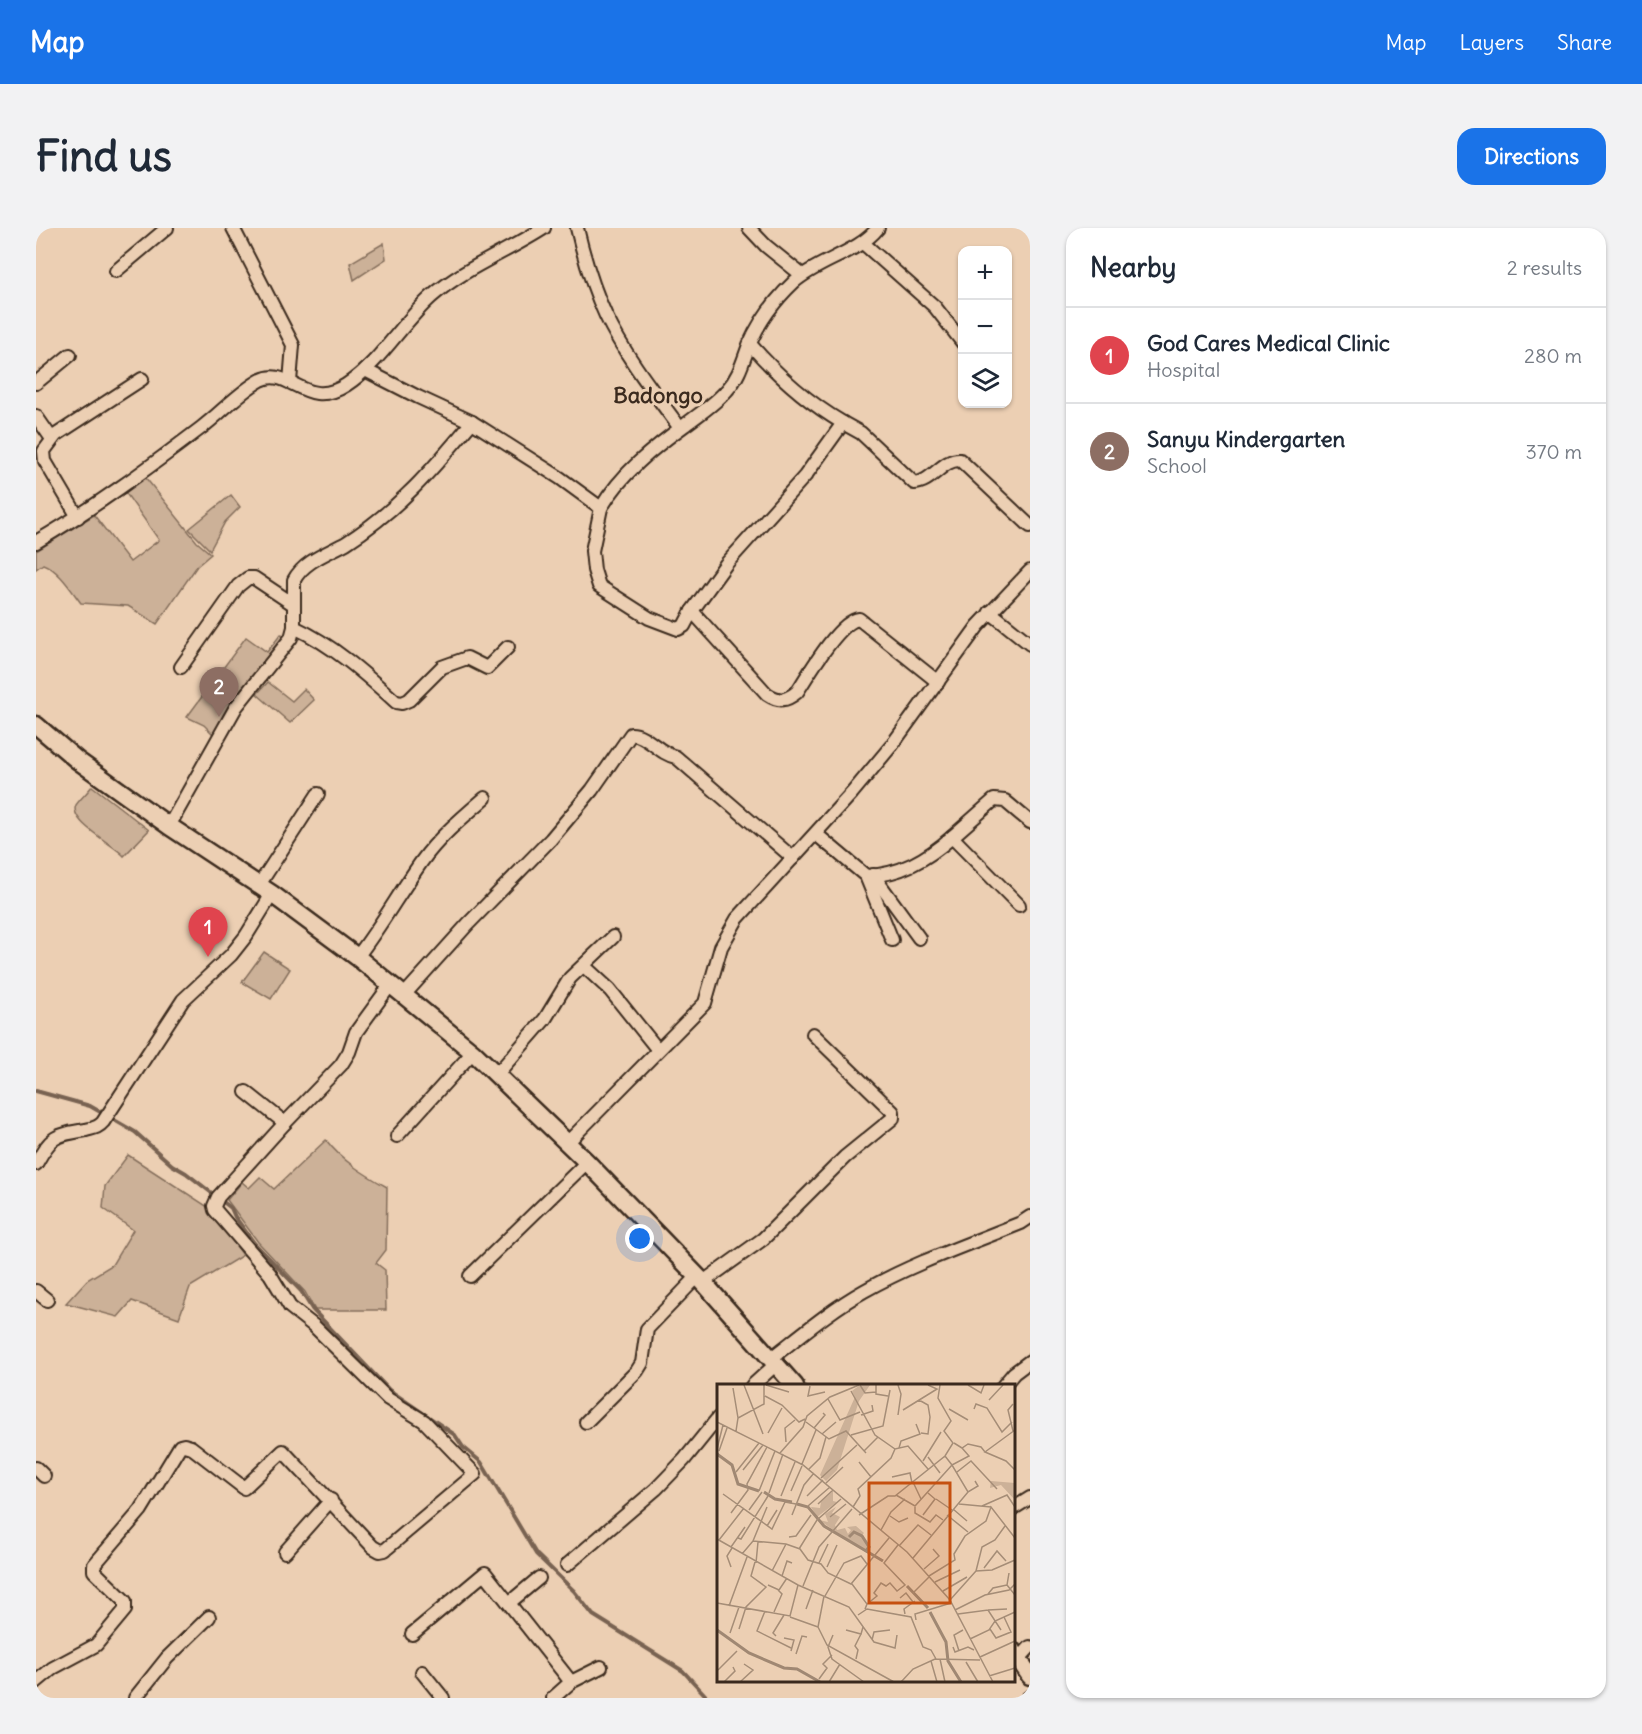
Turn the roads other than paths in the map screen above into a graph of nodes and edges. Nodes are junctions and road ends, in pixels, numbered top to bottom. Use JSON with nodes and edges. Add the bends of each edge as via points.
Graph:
{"nodes":[{"id":1,"x":167,"y":228,"type":"edge"},
{"id":2,"x":233,"y":228,"type":"edge"},
{"id":3,"x":543,"y":228,"type":"edge"},
{"id":4,"x":577,"y":228,"type":"edge"},
{"id":5,"x":749,"y":228,"type":"edge"},
{"id":6,"x":879,"y":228,"type":"edge"},
{"id":7,"x":863,"y":243,"type":"junction"},
{"id":8,"x":116,"y":271,"type":"dead end"},
{"id":9,"x":802,"y":275,"type":"junction"},
{"id":10,"x":958,"y":337,"type":"edge"},
{"id":11,"x":750,"y":344,"type":"junction"},
{"id":12,"x":70,"y":355,"type":"dead end"},
{"id":13,"x":365,"y":370,"type":"junction"},
{"id":14,"x":142,"y":379,"type":"dead end"},
{"id":15,"x":290,"y":382,"type":"junction"},
{"id":16,"x":36,"y":383,"type":"edge"},
{"id":17,"x":36,"y":416,"type":"edge"},
{"id":18,"x":472,"y":422,"type":"junction"},
{"id":19,"x":843,"y":423,"type":"junction"},
{"id":20,"x":680,"y":428,"type":"junction"},
{"id":21,"x":52,"y":439,"type":"junction"},
{"id":22,"x":601,"y":508,"type":"junction"},
{"id":23,"x":78,"y":517,"type":"junction"},
{"id":24,"x":1030,"y":526,"type":"edge"},
{"id":25,"x":36,"y":542,"type":"edge"},
{"id":26,"x":1030,"y":571,"type":"edge"},
{"id":27,"x":293,"y":604,"type":"junction"},
{"id":28,"x":692,"y":611,"type":"junction"},
{"id":29,"x":990,"y":612,"type":"junction"},
{"id":30,"x":294,"y":627,"type":"junction"},
{"id":31,"x":1030,"y":644,"type":"edge"},
{"id":32,"x":508,"y":647,"type":"dead end"},
{"id":33,"x":181,"y":667,"type":"dead end"},
{"id":34,"x":938,"y":682,"type":"junction"},
{"id":35,"x":36,"y":725,"type":"edge"},
{"id":36,"x":318,"y":794,"type":"dead end"},
{"id":37,"x":485,"y":798,"type":"dead end"},
{"id":38,"x":1030,"y":822,"type":"edge"},
{"id":39,"x":169,"y":826,"type":"junction"},
{"id":40,"x":816,"y":834,"type":"junction"},
{"id":41,"x":951,"y":837,"type":"junction"},
{"id":42,"x":793,"y":858,"type":"junction"},
{"id":43,"x":869,"y":876,"type":"junction"},
{"id":44,"x":265,"y":889,"type":"junction"},
{"id":45,"x":1019,"y":905,"type":"dead end"},
{"id":46,"x":613,"y":937,"type":"dead end"},
{"id":47,"x":919,"y":938,"type":"dead end"},
{"id":48,"x":892,"y":940,"type":"dead end"},
{"id":49,"x":357,"y":957,"type":"junction"},
{"id":50,"x":584,"y":966,"type":"junction"},
{"id":51,"x":398,"y":989,"type":"junction"},
{"id":52,"x":813,"y":1034,"type":"dead end"},
{"id":53,"x":658,"y":1050,"type":"junction"},
{"id":54,"x":473,"y":1052,"type":"junction"},
{"id":55,"x":496,"y":1074,"type":"junction"},
{"id":56,"x":246,"y":1092,"type":"dead end"},
{"id":57,"x":285,"y":1123,"type":"junction"},
{"id":58,"x":397,"y":1136,"type":"dead end"},
{"id":59,"x":567,"y":1143,"type":"junction"},
{"id":60,"x":587,"y":1162,"type":"junction"},
{"id":61,"x":36,"y":1164,"type":"edge"},
{"id":62,"x":1030,"y":1217,"type":"edge"},
{"id":63,"x":470,"y":1276,"type":"dead end"},
{"id":64,"x":700,"y":1279,"type":"junction"},
{"id":65,"x":36,"y":1291,"type":"edge"},
{"id":66,"x":47,"y":1300,"type":"dead end"},
{"id":67,"x":1030,"y":1360,"type":"edge"},
{"id":68,"x":772,"y":1362,"type":"junction"},
{"id":69,"x":754,"y":1384,"type":"edge"},
{"id":70,"x":793,"y":1384,"type":"edge"},
{"id":71,"x":1005,"y":1384,"type":"edge"},
{"id":72,"x":717,"y":1419,"type":"edge"},
{"id":73,"x":586,"y":1422,"type":"dead end"},
{"id":74,"x":1030,"y":1498,"type":"edge"},
{"id":75,"x":331,"y":1500,"type":"junction"},
{"id":76,"x":1015,"y":1507,"type":"edge"},
{"id":77,"x":285,"y":1552,"type":"dead end"},
{"id":78,"x":567,"y":1565,"type":"dead end"},
{"id":79,"x":539,"y":1578,"type":"dead end"},
{"id":80,"x":509,"y":1603,"type":"junction"},
{"id":81,"x":209,"y":1617,"type":"dead end"},
{"id":82,"x":412,"y":1634,"type":"dead end"},
{"id":83,"x":1021,"y":1653,"type":"edge"},
{"id":84,"x":601,"y":1667,"type":"dead end"},
{"id":85,"x":422,"y":1672,"type":"dead end"},
{"id":86,"x":1030,"y":1676,"type":"edge"},
{"id":87,"x":36,"y":1682,"type":"edge"},
{"id":88,"x":571,"y":1682,"type":"junction"},
{"id":89,"x":135,"y":1698,"type":"edge"},
{"id":90,"x":443,"y":1698,"type":"edge"},
{"id":91,"x":553,"y":1698,"type":"edge"}],
"edges":[{"from":1,"to":8,"type":"street"},
{"from":2,"to":15,"type":"street","via":[[293,345]]},
{"from":3,"to":13,"type":"street","via":[[439,290]]},
{"from":4,"to":20,"type":"street","via":[[607,319]]},
{"from":5,"to":9,"type":"street"},
{"from":6,"to":7,"type":"street"},
{"from":7,"to":9,"type":"street"},
{"from":7,"to":10,"type":"street","via":[[935,307]]},
{"from":9,"to":11,"type":"street","via":[[767,314]]},
{"from":11,"to":19,"type":"street","via":[[790,385]]},
{"from":11,"to":20,"type":"street","via":[[733,383]]},
{"from":12,"to":16,"type":"street"},
{"from":13,"to":15,"type":"street","via":[[332,394],[322,395]]},
{"from":13,"to":18,"type":"street"},
{"from":14,"to":21,"type":"street"},
{"from":15,"to":23,"type":"street","via":[[265,378],[253,385],[205,425]]},
{"from":17,"to":21,"type":"street"},
{"from":18,"to":22,"type":"street"},
{"from":18,"to":27,"type":"street","via":[[424,480],[400,502],[366,529],[302,569],[294,580]]},
{"from":19,"to":24,"type":"street","via":[[861,433],[914,483],[951,461],[960,460]]},
{"from":19,"to":28,"type":"street","via":[[805,476],[726,564]]},
{"from":20,"to":22,"type":"street","via":[[636,464],[613,488]]},
{"from":21,"to":23,"type":"street","via":[[44,451],[45,461]]},
{"from":22,"to":28,"type":"street","via":[[592,551],[599,586],[672,628],[684,626]]},
{"from":23,"to":25,"type":"street"},
{"from":26,"to":29,"type":"street"},
{"from":27,"to":30,"type":"street"},
{"from":27,"to":33,"type":"street","via":[[254,578],[248,578],[238,586]]},
{"from":28,"to":34,"type":"street","via":[[776,700],[788,699],[797,692],[835,637],[859,619]]},
{"from":29,"to":31,"type":"street"},
{"from":29,"to":34,"type":"street"},
{"from":30,"to":32,"type":"street","via":[[312,635],[402,703],[442,667],[467,658],[487,668]]},
{"from":30,"to":39,"type":"street","via":[[289,642],[236,707]]},
{"from":34,"to":40,"type":"street","via":[[892,745]]},
{"from":35,"to":39,"type":"main road","via":[[77,760]]},
{"from":36,"to":44,"type":"street"},
{"from":37,"to":49,"type":"street","via":[[432,849]]},
{"from":38,"to":41,"type":"street","via":[[1005,801],[994,800]]},
{"from":39,"to":44,"type":"main road"},
{"from":40,"to":42,"type":"street"},
{"from":40,"to":43,"type":"street"},
{"from":41,"to":43,"type":"street","via":[[914,865]]},
{"from":41,"to":45,"type":"street"},
{"from":42,"to":51,"type":"street","via":[[676,757],[631,734],[551,839]]},
{"from":42,"to":53,"type":"street","via":[[731,927],[705,1003]]},
{"from":43,"to":47,"type":"street"},
{"from":43,"to":48,"type":"street"},
{"from":44,"to":49,"type":"main road"},
{"from":44,"to":61,"type":"street","via":[[246,936],[183,1000],[106,1118],[96,1128],[60,1134],[46,1145]]},
{"from":46,"to":50,"type":"street"},
{"from":49,"to":51,"type":"main road"},
{"from":50,"to":53,"type":"street","via":[[610,990]]},
{"from":50,"to":55,"type":"street","via":[[570,978],[544,1019]]},
{"from":51,"to":54,"type":"main road"},
{"from":51,"to":57,"type":"street","via":[[356,1032],[341,1065]]},
{"from":52,"to":64,"type":"street","via":[[893,1112],[893,1118],[845,1157],[763,1239]]},
{"from":53,"to":59,"type":"street"},
{"from":54,"to":55,"type":"main road"},
{"from":54,"to":58,"type":"street"},
{"from":55,"to":59,"type":"main road"},
{"from":56,"to":57,"type":"street"},
{"from":57,"to":75,"type":"street","via":[[218,1197],[215,1210],[270,1274],[290,1307],[388,1400],[424,1422],[475,1474],[385,1550],[376,1550]]},
{"from":59,"to":60,"type":"main road"},
{"from":60,"to":63,"type":"street"},
{"from":60,"to":64,"type":"main road"},
{"from":62,"to":68,"type":"street","via":[[866,1290]]},
{"from":64,"to":68,"type":"main road"},
{"from":64,"to":73,"type":"street","via":[[647,1329],[642,1364]]},
{"from":65,"to":66,"type":"street"},
{"from":67,"to":71,"type":"street"},
{"from":68,"to":69,"type":"street"},
{"from":68,"to":70,"type":"main road"},
{"from":72,"to":78,"type":"street","via":[[656,1489]]},
{"from":74,"to":76,"type":"street"},
{"from":75,"to":77,"type":"street"},
{"from":75,"to":87,"type":"street","via":[[283,1451],[244,1488],[191,1447],[180,1446],[141,1510],[94,1565],[94,1570],[125,1601],[125,1610],[96,1644]]},
{"from":79,"to":80,"type":"street"},
{"from":80,"to":82,"type":"street","via":[[484,1573]]},
{"from":80,"to":88,"type":"street"},
{"from":81,"to":89,"type":"street","via":[[167,1658]]},
{"from":83,"to":86,"type":"main road"},
{"from":84,"to":88,"type":"street"},
{"from":85,"to":90,"type":"street"},
{"from":88,"to":91,"type":"street"}]}
